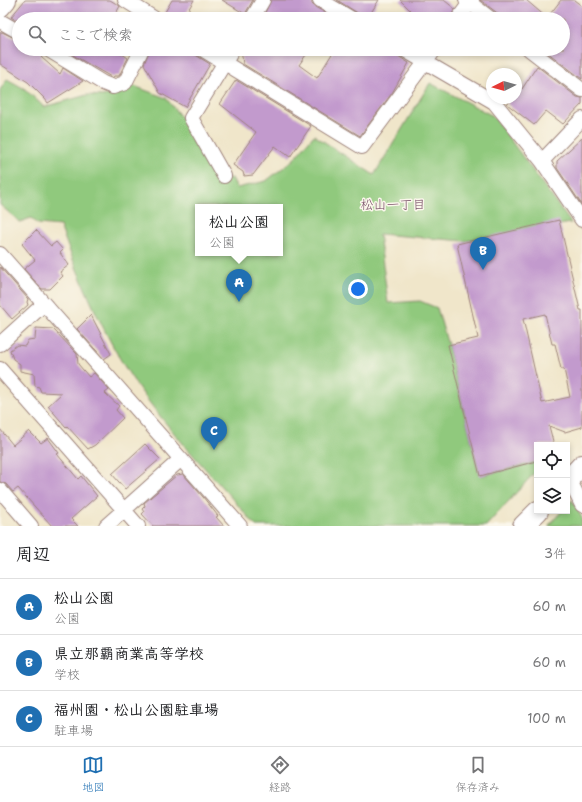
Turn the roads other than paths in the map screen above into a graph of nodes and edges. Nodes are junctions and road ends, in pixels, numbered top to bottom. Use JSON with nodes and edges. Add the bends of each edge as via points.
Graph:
{"nodes":[{"id":1,"x":6,"y":0,"type":"edge"},
{"id":2,"x":125,"y":0,"type":"edge"},
{"id":3,"x":263,"y":0,"type":"edge"},
{"id":4,"x":320,"y":0,"type":"edge"},
{"id":5,"x":469,"y":1,"type":"edge"},
{"id":6,"x":0,"y":7,"type":"edge"},
{"id":7,"x":144,"y":12,"type":"edge"},
{"id":8,"x":256,"y":12,"type":"edge"},
{"id":9,"x":340,"y":12,"type":"edge"},
{"id":10,"x":462,"y":12,"type":"edge"},
{"id":11,"x":482,"y":12,"type":"edge"},
{"id":12,"x":0,"y":21,"type":"edge"},
{"id":13,"x":12,"y":28,"type":"edge"},
{"id":14,"x":59,"y":56,"type":"edge"},
{"id":15,"x":138,"y":56,"type":"edge"},
{"id":16,"x":214,"y":56,"type":"edge"},
{"id":17,"x":229,"y":56,"type":"edge"},
{"id":18,"x":415,"y":56,"type":"edge"},
{"id":19,"x":430,"y":56,"type":"edge"},
{"id":20,"x":538,"y":56,"type":"edge"},
{"id":21,"x":425,"y":62,"type":"junction"},
{"id":22,"x":225,"y":63,"type":"junction"},
{"id":23,"x":582,"y":90,"type":"edge"},
{"id":24,"x":582,"y":119,"type":"edge"},
{"id":25,"x":542,"y":162,"type":"junction"},
{"id":26,"x":224,"y":176,"type":"dead end"},
{"id":27,"x":582,"y":220,"type":"edge"},
{"id":28,"x":0,"y":254,"type":"edge"},
{"id":29,"x":44,"y":304,"type":"junction"},
{"id":30,"x":0,"y":344,"type":"edge"},
{"id":31,"x":0,"y":369,"type":"edge"},
{"id":32,"x":181,"y":459,"type":"junction"},
{"id":33,"x":573,"y":475,"type":"edge"},
{"id":34,"x":0,"y":490,"type":"edge"},
{"id":35,"x":582,"y":505,"type":"edge"},
{"id":36,"x":124,"y":510,"type":"junction"},
{"id":37,"x":535,"y":514,"type":"edge"},
{"id":38,"x":31,"y":526,"type":"edge"},
{"id":39,"x":106,"y":526,"type":"edge"},
{"id":40,"x":138,"y":526,"type":"edge"},
{"id":41,"x":240,"y":526,"type":"edge"},
{"id":42,"x":524,"y":526,"type":"edge"}],
"edges":[{"from":1,"to":6,"type":"street"},
{"from":2,"to":7,"type":"street"},
{"from":3,"to":8,"type":"street"},
{"from":4,"to":9,"type":"street"},
{"from":5,"to":10,"type":"street"},
{"from":5,"to":11,"type":"street"},
{"from":12,"to":13,"type":"street"},
{"from":14,"to":15,"type":"street","via":[[113,87],[125,83]]},
{"from":16,"to":22,"type":"street"},
{"from":17,"to":22,"type":"street"},
{"from":18,"to":21,"type":"street"},
{"from":19,"to":21,"type":"street"},
{"from":20,"to":23,"type":"street"},
{"from":21,"to":22,"type":"street","via":[[362,147]]},
{"from":21,"to":25,"type":"street","via":[[494,102]]},
{"from":22,"to":26,"type":"street","via":[[191,118]]},
{"from":24,"to":25,"type":"street"},
{"from":25,"to":27,"type":"street"},
{"from":28,"to":29,"type":"street"},
{"from":29,"to":30,"type":"street"},
{"from":29,"to":32,"type":"street"},
{"from":31,"to":36,"type":"street"},
{"from":32,"to":36,"type":"street"},
{"from":32,"to":41,"type":"street"},
{"from":33,"to":35,"type":"street"},
{"from":34,"to":38,"type":"street"},
{"from":36,"to":39,"type":"street"},
{"from":36,"to":40,"type":"street"},
{"from":37,"to":42,"type":"street"}]}
